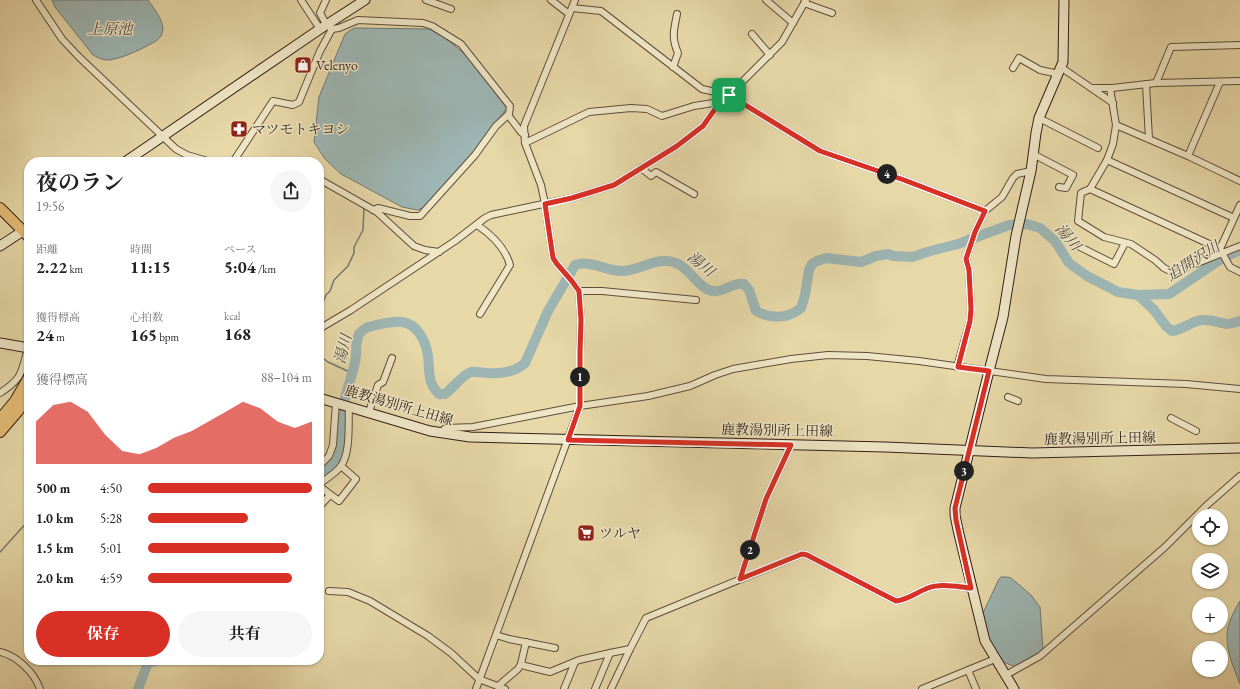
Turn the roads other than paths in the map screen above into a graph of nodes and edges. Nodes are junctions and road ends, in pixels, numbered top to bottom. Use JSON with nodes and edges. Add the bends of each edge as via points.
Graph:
{"nodes":[{"id":1,"x":36,"y":0,"type":"edge"},
{"id":2,"x":300,"y":0,"type":"edge"},
{"id":3,"x":326,"y":0,"type":"edge"},
{"id":4,"x":365,"y":0,"type":"edge"},
{"id":5,"x":426,"y":0,"type":"edge"},
{"id":6,"x":552,"y":0,"type":"edge"},
{"id":7,"x":575,"y":0,"type":"edge"},
{"id":8,"x":766,"y":0,"type":"edge"},
{"id":9,"x":1064,"y":0,"type":"edge"},
{"id":10,"x":805,"y":2,"type":"edge"},
{"id":11,"x":572,"y":8,"type":"junction"},
{"id":12,"x":452,"y":9,"type":"dead end"},
{"id":13,"x":832,"y":13,"type":"dead end"},
{"id":14,"x":569,"y":14,"type":"junction"},
{"id":15,"x":677,"y":14,"type":"dead end"},
{"id":16,"x":793,"y":22,"type":"junction"},
{"id":17,"x":326,"y":27,"type":"junction"},
{"id":18,"x":752,"y":34,"type":"dead end"},
{"id":19,"x":1240,"y":45,"type":"edge"},
{"id":20,"x":770,"y":55,"type":"junction"},
{"id":21,"x":673,"y":67,"type":"junction"},
{"id":22,"x":1013,"y":68,"type":"dead end"},
{"id":23,"x":1060,"y":71,"type":"junction"},
{"id":24,"x":1240,"y":81,"type":"edge"},
{"id":25,"x":1220,"y":82,"type":"junction"},
{"id":26,"x":1146,"y":84,"type":"junction"},
{"id":27,"x":1156,"y":84,"type":"junction"},
{"id":28,"x":1092,"y":88,"type":"junction"},
{"id":29,"x":1110,"y":88,"type":"junction"},
{"id":30,"x":729,"y":95,"type":"junction"},
{"id":31,"x":720,"y":102,"type":"junction"},
{"id":32,"x":1112,"y":103,"type":"junction"},
{"id":33,"x":508,"y":115,"type":"junction"},
{"id":34,"x":1039,"y":118,"type":"junction"},
{"id":35,"x":1116,"y":125,"type":"junction"},
{"id":36,"x":163,"y":135,"type":"junction"},
{"id":37,"x":525,"y":135,"type":"junction"},
{"id":38,"x":1149,"y":139,"type":"junction"},
{"id":39,"x":526,"y":143,"type":"junction"},
{"id":40,"x":1098,"y":148,"type":"dead end"},
{"id":41,"x":1033,"y":154,"type":"junction"},
{"id":42,"x":1188,"y":156,"type":"junction"},
{"id":43,"x":132,"y":157,"type":"edge"},
{"id":44,"x":196,"y":157,"type":"edge"},
{"id":45,"x":235,"y":157,"type":"edge"},
{"id":46,"x":1107,"y":160,"type":"junction"},
{"id":47,"x":641,"y":168,"type":"junction"},
{"id":48,"x":1031,"y":171,"type":"junction"},
{"id":49,"x":1240,"y":181,"type":"edge"},
{"id":50,"x":324,"y":182,"type":"edge"},
{"id":51,"x":1059,"y":187,"type":"dead end"},
{"id":52,"x":1090,"y":189,"type":"junction"},
{"id":53,"x":694,"y":194,"type":"dead end"},
{"id":54,"x":545,"y":204,"type":"junction"},
{"id":55,"x":1240,"y":205,"type":"edge"},
{"id":56,"x":0,"y":208,"type":"edge"},
{"id":57,"x":373,"y":210,"type":"junction"},
{"id":58,"x":985,"y":211,"type":"junction"},
{"id":59,"x":1234,"y":218,"type":"junction"},
{"id":60,"x":477,"y":224,"type":"junction"},
{"id":61,"x":24,"y":228,"type":"edge"},
{"id":62,"x":24,"y":233,"type":"edge"},
{"id":63,"x":1125,"y":243,"type":"junction"},
{"id":64,"x":0,"y":246,"type":"edge"},
{"id":65,"x":1240,"y":246,"type":"edge"},
{"id":66,"x":1080,"y":247,"type":"dead end"},
{"id":67,"x":439,"y":252,"type":"junction"},
{"id":68,"x":1223,"y":254,"type":"junction"},
{"id":69,"x":1240,"y":272,"type":"edge"},
{"id":70,"x":579,"y":291,"type":"junction"},
{"id":71,"x":696,"y":300,"type":"dead end"},
{"id":72,"x":480,"y":314,"type":"dead end"},
{"id":73,"x":324,"y":326,"type":"edge"},
{"id":74,"x":0,"y":343,"type":"edge"},
{"id":75,"x":24,"y":347,"type":"edge"},
{"id":76,"x":392,"y":358,"type":"dead end"},
{"id":77,"x":24,"y":364,"type":"edge"},
{"id":78,"x":958,"y":367,"type":"junction"},
{"id":79,"x":989,"y":371,"type":"junction"},
{"id":80,"x":24,"y":386,"type":"edge"},
{"id":81,"x":1240,"y":389,"type":"edge"},
{"id":82,"x":0,"y":393,"type":"edge"},
{"id":83,"x":1008,"y":397,"type":"dead end"},
{"id":84,"x":324,"y":399,"type":"edge"},
{"id":85,"x":1018,"y":401,"type":"dead end"},
{"id":86,"x":24,"y":402,"type":"edge"},
{"id":87,"x":343,"y":404,"type":"junction"},
{"id":88,"x":580,"y":406,"type":"junction"},
{"id":89,"x":368,"y":412,"type":"junction"},
{"id":90,"x":1171,"y":418,"type":"dead end"},
{"id":91,"x":0,"y":419,"type":"edge"},
{"id":92,"x":1196,"y":431,"type":"dead end"},
{"id":93,"x":0,"y":432,"type":"edge"},
{"id":94,"x":443,"y":434,"type":"junction"},
{"id":95,"x":568,"y":440,"type":"junction"},
{"id":96,"x":791,"y":445,"type":"junction"},
{"id":97,"x":1240,"y":448,"type":"edge"},
{"id":98,"x":969,"y":451,"type":"junction"},
{"id":99,"x":324,"y":461,"type":"edge"},
{"id":100,"x":341,"y":466,"type":"junction"},
{"id":101,"x":1240,"y":476,"type":"edge"},
{"id":102,"x":324,"y":481,"type":"edge"},
{"id":103,"x":324,"y":490,"type":"edge"},
{"id":104,"x":330,"y":495,"type":"junction"},
{"id":105,"x":324,"y":502,"type":"edge"},
{"id":106,"x":740,"y":579,"type":"junction"},
{"id":107,"x":971,"y":588,"type":"junction"},
{"id":108,"x":329,"y":591,"type":"dead end"},
{"id":109,"x":496,"y":635,"type":"junction"},
{"id":110,"x":526,"y":642,"type":"junction"},
{"id":111,"x":555,"y":648,"type":"dead end"},
{"id":112,"x":630,"y":649,"type":"junction"},
{"id":113,"x":0,"y":652,"type":"edge"},
{"id":114,"x":610,"y":653,"type":"junction"},
{"id":115,"x":995,"y":659,"type":"junction"},
{"id":116,"x":575,"y":662,"type":"junction"},
{"id":117,"x":521,"y":664,"type":"junction"},
{"id":118,"x":968,"y":670,"type":"junction"},
{"id":119,"x":1006,"y":675,"type":"junction"},
{"id":120,"x":479,"y":679,"type":"junction"},
{"id":121,"x":498,"y":686,"type":"junction"},
{"id":122,"x":40,"y":689,"type":"edge"},
{"id":123,"x":476,"y":689,"type":"edge"},
{"id":124,"x":505,"y":689,"type":"edge"},
{"id":125,"x":564,"y":689,"type":"edge"},
{"id":126,"x":595,"y":689,"type":"edge"},
{"id":127,"x":611,"y":689,"type":"edge"},
{"id":128,"x":922,"y":689,"type":"edge"},
{"id":129,"x":976,"y":689,"type":"edge"},
{"id":130,"x":1014,"y":689,"type":"edge"}],
"edges":[{"from":1,"to":36,"type":"street","via":[[62,39]]},
{"from":2,"to":17,"type":"street"},
{"from":3,"to":17,"type":"street","via":[[320,13]]},
{"from":4,"to":17,"type":"street"},
{"from":5,"to":12,"type":"street"},
{"from":6,"to":14,"type":"street"},
{"from":7,"to":11,"type":"street"},
{"from":8,"to":16,"type":"street"},
{"from":9,"to":23,"type":"street","via":[[1064,57]]},
{"from":10,"to":13,"type":"street"},
{"from":10,"to":16,"type":"street"},
{"from":11,"to":14,"type":"street"},
{"from":11,"to":21,"type":"street","via":[[601,11]]},
{"from":14,"to":37,"type":"street","via":[[524,126]]},
{"from":15,"to":21,"type":"street","via":[[673,32],[678,53]]},
{"from":16,"to":20,"type":"street","via":[[782,42]]},
{"from":17,"to":33,"type":"street","via":[[339,28],[358,20],[423,22],[432,26],[461,44],[510,106]]},
{"from":17,"to":36,"type":"street"},
{"from":17,"to":45,"type":"street","via":[[320,51],[299,102],[293,105],[273,101]]},
{"from":18,"to":20,"type":"street"},
{"from":19,"to":27,"type":"street","via":[[1171,47]]},
{"from":20,"to":30,"type":"street"},
{"from":21,"to":30,"type":"street","via":[[702,89]]},
{"from":22,"to":23,"type":"street","via":[[1019,58],[1040,70]]},
{"from":23,"to":28,"type":"street"},
{"from":23,"to":34,"type":"street"},
{"from":24,"to":25,"type":"street"},
{"from":25,"to":27,"type":"street"},
{"from":25,"to":42,"type":"street"},
{"from":26,"to":27,"type":"street"},
{"from":26,"to":29,"type":"street"},
{"from":26,"to":38,"type":"street"},
{"from":28,"to":29,"type":"street"},
{"from":28,"to":32,"type":"street"},
{"from":29,"to":32,"type":"street"},
{"from":30,"to":31,"type":"street"},
{"from":30,"to":58,"type":"street","via":[[820,151]]},
{"from":31,"to":39,"type":"street","via":[[694,106],[662,116],[647,109],[631,108],[589,112]]},
{"from":31,"to":47,"type":"street","via":[[703,126]]},
{"from":32,"to":35,"type":"street"},
{"from":33,"to":37,"type":"street"},
{"from":33,"to":57,"type":"street","via":[[496,126],[476,155],[420,216],[378,208]]},
{"from":34,"to":40,"type":"street"},
{"from":34,"to":41,"type":"street"},
{"from":35,"to":38,"type":"street"},
{"from":35,"to":46,"type":"street"},
{"from":36,"to":43,"type":"street"},
{"from":36,"to":44,"type":"street","via":[[176,149]]},
{"from":37,"to":39,"type":"street"},
{"from":38,"to":42,"type":"street"},
{"from":39,"to":54,"type":"street"},
{"from":41,"to":48,"type":"street"},
{"from":41,"to":51,"type":"street","via":[[1073,174],[1066,188]]},
{"from":42,"to":49,"type":"street"},
{"from":46,"to":52,"type":"street"},
{"from":46,"to":59,"type":"street"},
{"from":47,"to":53,"type":"street","via":[[651,176],[656,172]]},
{"from":47,"to":54,"type":"street","via":[[614,185]]},
{"from":48,"to":58,"type":"street","via":[[1017,174],[1002,197]]},
{"from":48,"to":79,"type":"street","via":[[1019,219],[1003,317]]},
{"from":50,"to":57,"type":"street"},
{"from":52,"to":63,"type":"street","via":[[1081,193],[1078,221],[1104,237]]},
{"from":52,"to":68,"type":"street"},
{"from":54,"to":60,"type":"street","via":[[498,212]]},
{"from":54,"to":70,"type":"street","via":[[553,258]]},
{"from":55,"to":59,"type":"street"},
{"from":56,"to":61,"type":"main road"},
{"from":57,"to":67,"type":"street","via":[[414,246]]},
{"from":58,"to":78,"type":"street","via":[[966,259],[970,321]]},
{"from":59,"to":68,"type":"street"},
{"from":60,"to":67,"type":"street"},
{"from":60,"to":72,"type":"street","via":[[491,234],[507,254],[510,265]]},
{"from":62,"to":64,"type":"street"},
{"from":63,"to":66,"type":"street","via":[[1114,264]]},
{"from":63,"to":68,"type":"street","via":[[1131,244],[1172,272]]},
{"from":65,"to":68,"type":"street"},
{"from":67,"to":73,"type":"street"},
{"from":68,"to":69,"type":"street","via":[[1230,267]]},
{"from":70,"to":71,"type":"street","via":[[597,290]]},
{"from":70,"to":88,"type":"street"},
{"from":74,"to":75,"type":"street"},
{"from":76,"to":89,"type":"street"},
{"from":77,"to":82,"type":"street","via":[[18,379]]},
{"from":78,"to":79,"type":"street"},
{"from":78,"to":88,"type":"street","via":[[867,356],[828,355],[733,369],[678,390]]},
{"from":79,"to":81,"type":"street","via":[[1046,379],[1186,384]]},
{"from":79,"to":98,"type":"street"},
{"from":80,"to":91,"type":"main road","via":[[15,402]]},
{"from":83,"to":85,"type":"street"},
{"from":84,"to":87,"type":"street","name":"鹿教湯別所上田線"},
{"from":86,"to":93,"type":"main road"},
{"from":87,"to":89,"type":"street","name":"鹿教湯別所上田線"},
{"from":87,"to":99,"type":"street","via":[[333,445]]},
{"from":87,"to":100,"type":"street","via":[[347,444]]},
{"from":88,"to":94,"type":"street","via":[[473,427],[447,428]]},
{"from":88,"to":95,"type":"street"},
{"from":89,"to":94,"type":"street","name":"鹿教湯別所上田線"},
{"from":90,"to":92,"type":"street"},
{"from":94,"to":95,"type":"street","name":"鹿教湯別所上田線"},
{"from":95,"to":96,"type":"street","name":"鹿教湯別所上田線"},
{"from":95,"to":109,"type":"street"},
{"from":96,"to":98,"type":"street","name":"鹿教湯別所上田線"},
{"from":96,"to":106,"type":"street","via":[[766,499]]},
{"from":97,"to":98,"type":"street","name":"鹿教湯別所上田線","via":[[1068,453]]},
{"from":98,"to":107,"type":"street","via":[[955,515]]},
{"from":100,"to":102,"type":"street"},
{"from":100,"to":104,"type":"street","via":[[356,479],[339,501]]},
{"from":101,"to":119,"type":"street","via":[[1165,547],[1040,656]]},
{"from":103,"to":104,"type":"street"},
{"from":104,"to":105,"type":"street"},
{"from":106,"to":107,"type":"street","via":[[802,554],[896,601],[902,601],[929,588]]},
{"from":106,"to":112,"type":"street","via":[[646,618]]},
{"from":107,"to":115,"type":"street","via":[[984,637]]},
{"from":108,"to":120,"type":"street","via":[[348,592],[370,601],[428,636]]},
{"from":109,"to":110,"type":"street"},
{"from":109,"to":120,"type":"street"},
{"from":110,"to":111,"type":"street"},
{"from":110,"to":117,"type":"street"},
{"from":112,"to":114,"type":"street"},
{"from":112,"to":127,"type":"street"},
{"from":113,"to":122,"type":"street","via":[[16,658]]},
{"from":114,"to":116,"type":"street"},
{"from":114,"to":126,"type":"street"},
{"from":115,"to":118,"type":"street"},
{"from":115,"to":119,"type":"street"},
{"from":116,"to":117,"type":"street","via":[[550,672]]},
{"from":116,"to":125,"type":"street"},
{"from":117,"to":121,"type":"street"},
{"from":118,"to":128,"type":"street"},
{"from":118,"to":129,"type":"street"},
{"from":119,"to":130,"type":"street"},
{"from":120,"to":121,"type":"street"},
{"from":120,"to":123,"type":"street"},
{"from":121,"to":124,"type":"street"}]}
